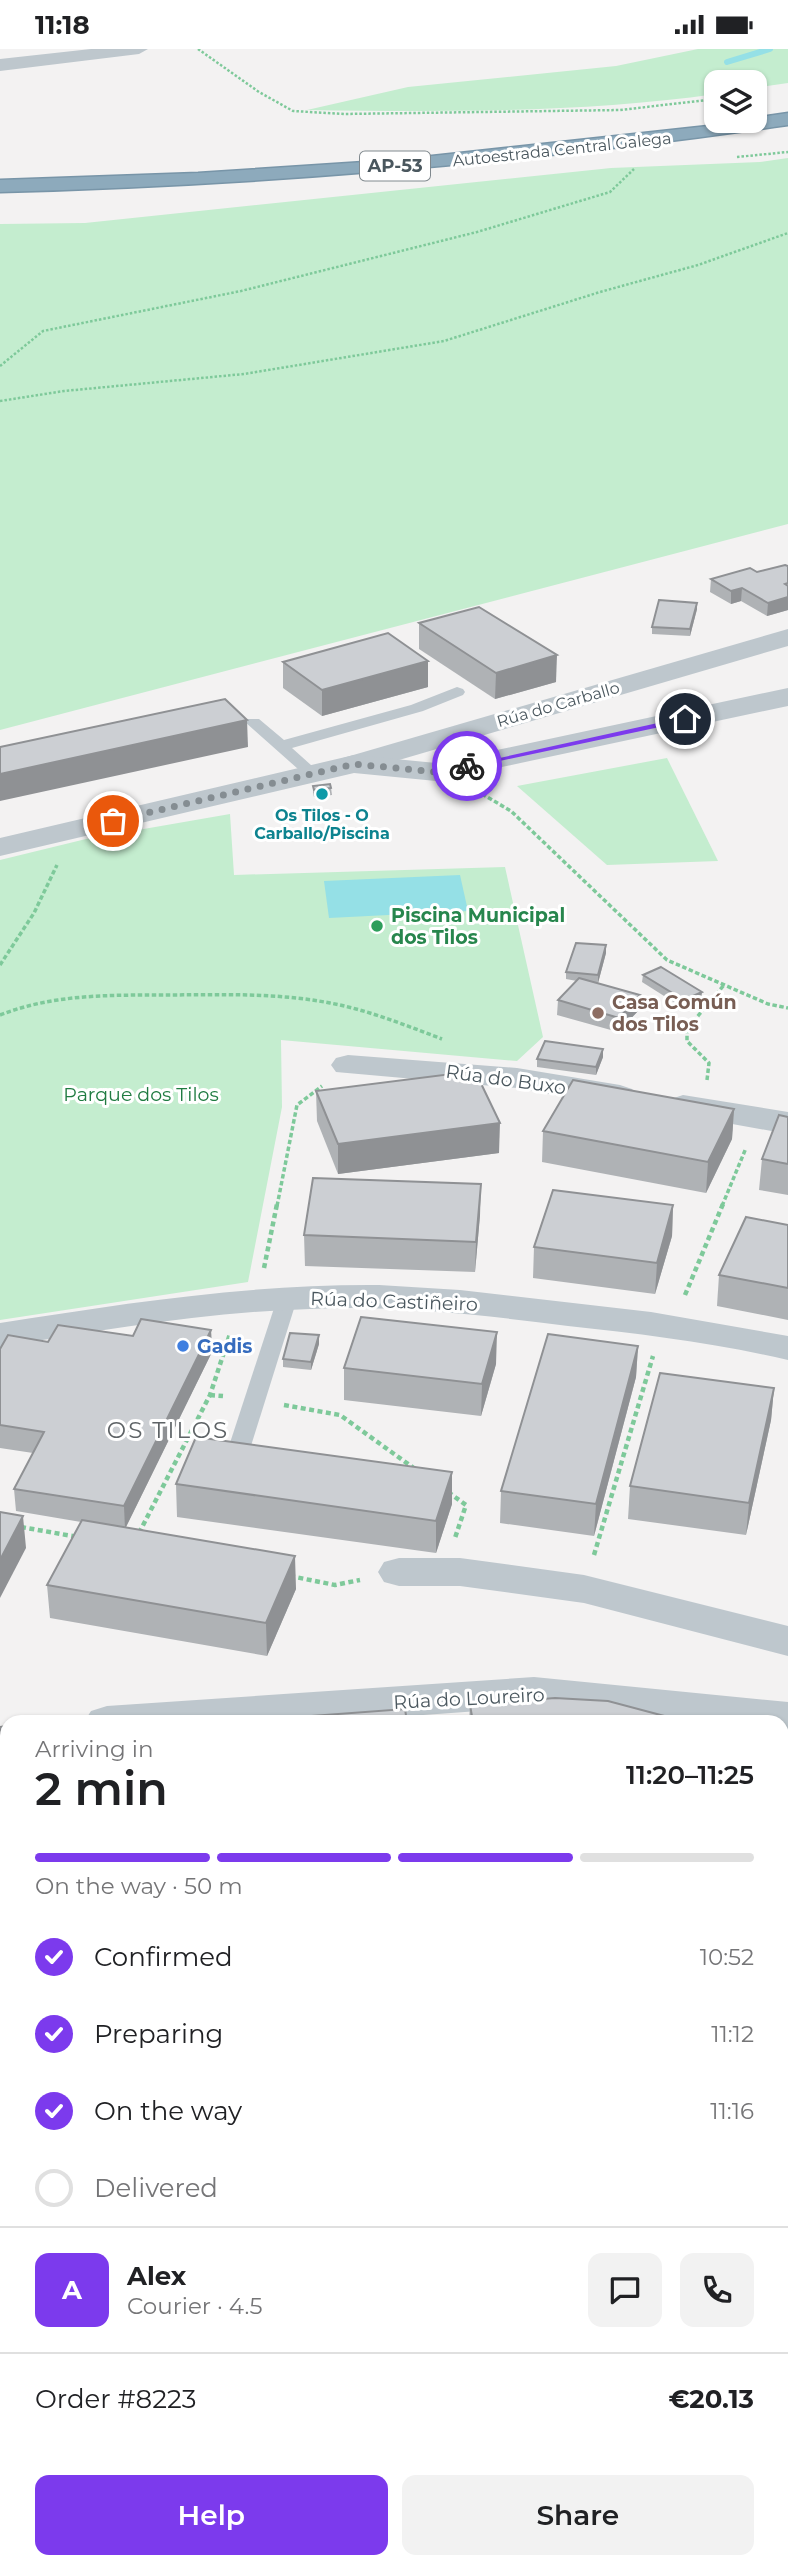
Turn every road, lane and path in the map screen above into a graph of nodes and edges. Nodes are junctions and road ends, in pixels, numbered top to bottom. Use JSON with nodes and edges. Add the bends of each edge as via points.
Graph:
{"nodes":[{"id":1,"x":139,"y":49,"type":"edge"},
{"id":2,"x":198,"y":49,"type":"edge"},
{"id":3,"x":0,"y":65,"type":"edge"},
{"id":4,"x":704,"y":100,"type":"edge"},
{"id":5,"x":788,"y":107,"type":"edge"},
{"id":6,"x":767,"y":110,"type":"edge"},
{"id":7,"x":704,"y":119,"type":"edge"},
{"id":8,"x":788,"y":119,"type":"edge"},
{"id":9,"x":639,"y":167,"type":"dead end"},
{"id":10,"x":0,"y":174,"type":"edge"},
{"id":11,"x":0,"y":185,"type":"edge"},
{"id":12,"x":788,"y":233,"type":"edge"},
{"id":13,"x":0,"y":366,"type":"edge"},
{"id":14,"x":0,"y":401,"type":"edge"},
{"id":15,"x":788,"y":637,"type":"edge"},
{"id":16,"x":457,"y":692,"type":"dead end"},
{"id":17,"x":788,"y":697,"type":"edge"},
{"id":18,"x":253,"y":722,"type":"dead end"},
{"id":19,"x":281,"y":746,"type":"junction"},
{"id":20,"x":354,"y":764,"type":"junction"},
{"id":21,"x":458,"y":768,"type":"junction"},
{"id":22,"x":313,"y":774,"type":"junction"},
{"id":23,"x":63,"y":832,"type":"junction"},
{"id":24,"x":0,"y":847,"type":"edge"},
{"id":25,"x":0,"y":965,"type":"edge"},
{"id":26,"x":724,"y":985,"type":"junction"},
{"id":27,"x":788,"y":1008,"type":"edge"},
{"id":28,"x":0,"y":1015,"type":"edge"},
{"id":29,"x":452,"y":1043,"type":"dead end"},
{"id":30,"x":348,"y":1065,"type":"dead end"},
{"id":31,"x":710,"y":1075,"type":"dead end"},
{"id":32,"x":297,"y":1105,"type":"dead end"},
{"id":33,"x":788,"y":1123,"type":"edge"},
{"id":34,"x":739,"y":1164,"type":"dead end"},
{"id":35,"x":264,"y":1269,"type":"dead end"},
{"id":36,"x":287,"y":1299,"type":"junction"},
{"id":37,"x":638,"y":1322,"type":"junction"},
{"id":38,"x":232,"y":1329,"type":"dead end"},
{"id":39,"x":0,"y":1335,"type":"edge"},
{"id":40,"x":788,"y":1348,"type":"edge"},
{"id":41,"x":210,"y":1395,"type":"junction"},
{"id":42,"x":254,"y":1400,"type":"junction"},
{"id":43,"x":239,"y":1449,"type":"edge"},
{"id":44,"x":424,"y":1475,"type":"edge"},
{"id":45,"x":445,"y":1490,"type":"edge"},
{"id":46,"x":13,"y":1525,"type":"edge"},
{"id":47,"x":138,"y":1535,"type":"edge"},
{"id":48,"x":87,"y":1539,"type":"edge"},
{"id":49,"x":399,"y":1572,"type":"joint"},
{"id":50,"x":460,"y":1572,"type":"junction"},
{"id":51,"x":281,"y":1575,"type":"edge"},
{"id":52,"x":584,"y":1590,"type":"junction"},
{"id":53,"x":788,"y":1641,"type":"edge"},
{"id":54,"x":207,"y":1715,"type":"edge"},
{"id":55,"x":768,"y":1715,"type":"edge"}],
"edges":[{"from":1,"to":3,"type":"street"},
{"from":2,"to":4,"type":"path","via":[[293,111],[620,110]]},
{"from":5,"to":6,"type":"highway"},
{"from":7,"to":10,"type":"highway","name":"Autoestrada Central Galega","number":"AP-53","via":[[499,145],[348,158]]},
{"from":8,"to":11,"type":"highway","name":"Autoestrada Central Galega","number":"AP-53","via":[[433,163],[239,177]]},
{"from":9,"to":13,"type":"path","via":[[610,192],[477,232],[241,292],[43,331]]},
{"from":12,"to":14,"type":"path","via":[[698,265],[444,341],[244,374]]},
{"from":15,"to":20,"type":"street","name":"Rúa do Carballo"},
{"from":16,"to":19,"type":"lane"},
{"from":17,"to":21,"type":"street"},
{"from":18,"to":19,"type":"lane"},
{"from":19,"to":22,"type":"lane"},
{"from":20,"to":21,"type":"street","via":[[436,772]]},
{"from":20,"to":22,"type":"street","name":"Rúa do Carballo"},
{"from":21,"to":26,"type":"path","via":[[460,781],[511,811],[667,960]]},
{"from":22,"to":23,"type":"street","name":"Rúa do Carballo"},
{"from":23,"to":24,"type":"street","name":"Rúa do Carballo"},
{"from":23,"to":25,"type":"path","via":[[61,856],[34,913]]},
{"from":26,"to":27,"type":"path"},
{"from":26,"to":31,"type":"path","via":[[687,1029],[687,1041],[709,1063]]},
{"from":28,"to":29,"type":"path","via":[[14,1008],[96,996],[227,994],[315,1000],[395,1021]]},
{"from":30,"to":33,"type":"street","name":"Rúa do Buxo","via":[[517,1078]]},
{"from":32,"to":35,"type":"path"},
{"from":34,"to":37,"type":"path","via":[[678,1311]]},
{"from":36,"to":37,"type":"street","name":"Rúa do Castiñeiro","via":[[442,1299]]},
{"from":36,"to":39,"type":"street","name":"Rúa do Castiñeiro","via":[[156,1310]]},
{"from":36,"to":42,"type":"lane"},
{"from":37,"to":40,"type":"street","name":"Rúa do Castiñeiro"},
{"from":37,"to":52,"type":"path","via":[[654,1354]]},
{"from":38,"to":41,"type":"path"},
{"from":41,"to":42,"type":"path"},
{"from":41,"to":47,"type":"path"},
{"from":42,"to":43,"type":"lane"},
{"from":42,"to":44,"type":"path","via":[[340,1415]]},
{"from":45,"to":50,"type":"path","via":[[466,1505],[452,1545]]},
{"from":46,"to":48,"type":"path"},
{"from":49,"to":50,"type":"street"},
{"from":49,"to":51,"type":"path","via":[[335,1585]]},
{"from":50,"to":52,"type":"street"},
{"from":52,"to":53,"type":"street"},
{"from":54,"to":55,"type":"street","name":"Rúa do Loureiro","via":[[534,1692]]}]}
